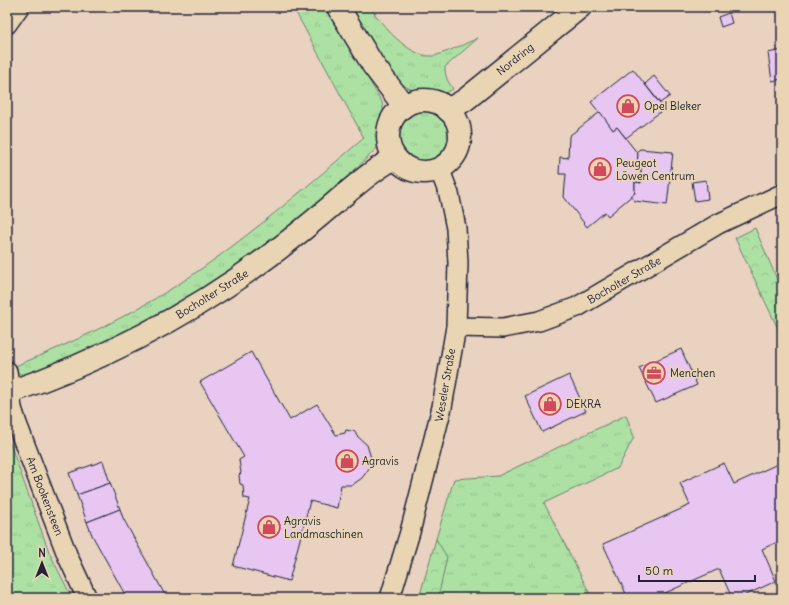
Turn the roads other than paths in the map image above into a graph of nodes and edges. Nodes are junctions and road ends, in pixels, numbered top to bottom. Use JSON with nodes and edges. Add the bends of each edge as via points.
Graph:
{"nodes":[{"id":1,"x":20,"y":7,"type":"edge"},
{"id":2,"x":338,"y":7,"type":"edge"},
{"id":3,"x":580,"y":7,"type":"edge"},
{"id":4,"x":7,"y":24,"type":"edge"},
{"id":5,"x":404,"y":106,"type":"junction"},
{"id":6,"x":448,"y":110,"type":"junction"},
{"id":7,"x":395,"y":158,"type":"junction"},
{"id":8,"x":440,"y":168,"type":"junction"},
{"id":9,"x":782,"y":194,"type":"edge"},
{"id":10,"x":456,"y":327,"type":"junction"},
{"id":11,"x":7,"y":371,"type":"edge"},
{"id":12,"x":8,"y":393,"type":"edge"},
{"id":13,"x":87,"y":598,"type":"edge"},
{"id":14,"x":390,"y":598,"type":"edge"}],
"edges":[{"from":1,"to":4,"type":"street"},
{"from":2,"to":5,"type":"main road","via":[[373,65]]},
{"from":3,"to":6,"type":"main road","name":"Nordring","via":[[465,100]]},
{"from":5,"to":6,"type":"main road","via":[[415,101],[427,100]]},
{"from":5,"to":7,"type":"main road","via":[[395,114],[388,136]]},
{"from":6,"to":8,"type":"main road","via":[[459,130],[459,141],[456,152],[449,162]]},
{"from":7,"to":8,"type":"main road","via":[[404,166],[416,171],[428,172]]},
{"from":7,"to":12,"type":"main road","name":"Bocholter Straße","via":[[371,173],[253,268],[187,311],[104,355]]},
{"from":8,"to":10,"type":"street","name":"Weseler Straße","via":[[456,228]]},
{"from":9,"to":10,"type":"street","name":"Bocholter Straße","via":[[718,224],[577,307],[539,321],[503,328]]},
{"from":10,"to":14,"type":"street","name":"Weseler Straße","via":[[442,407]]},
{"from":11,"to":12,"type":"street","name":"Am Bookensteen"},
{"from":12,"to":13,"type":"street","name":"Am Bookensteen","via":[[17,424],[68,557]]}]}
